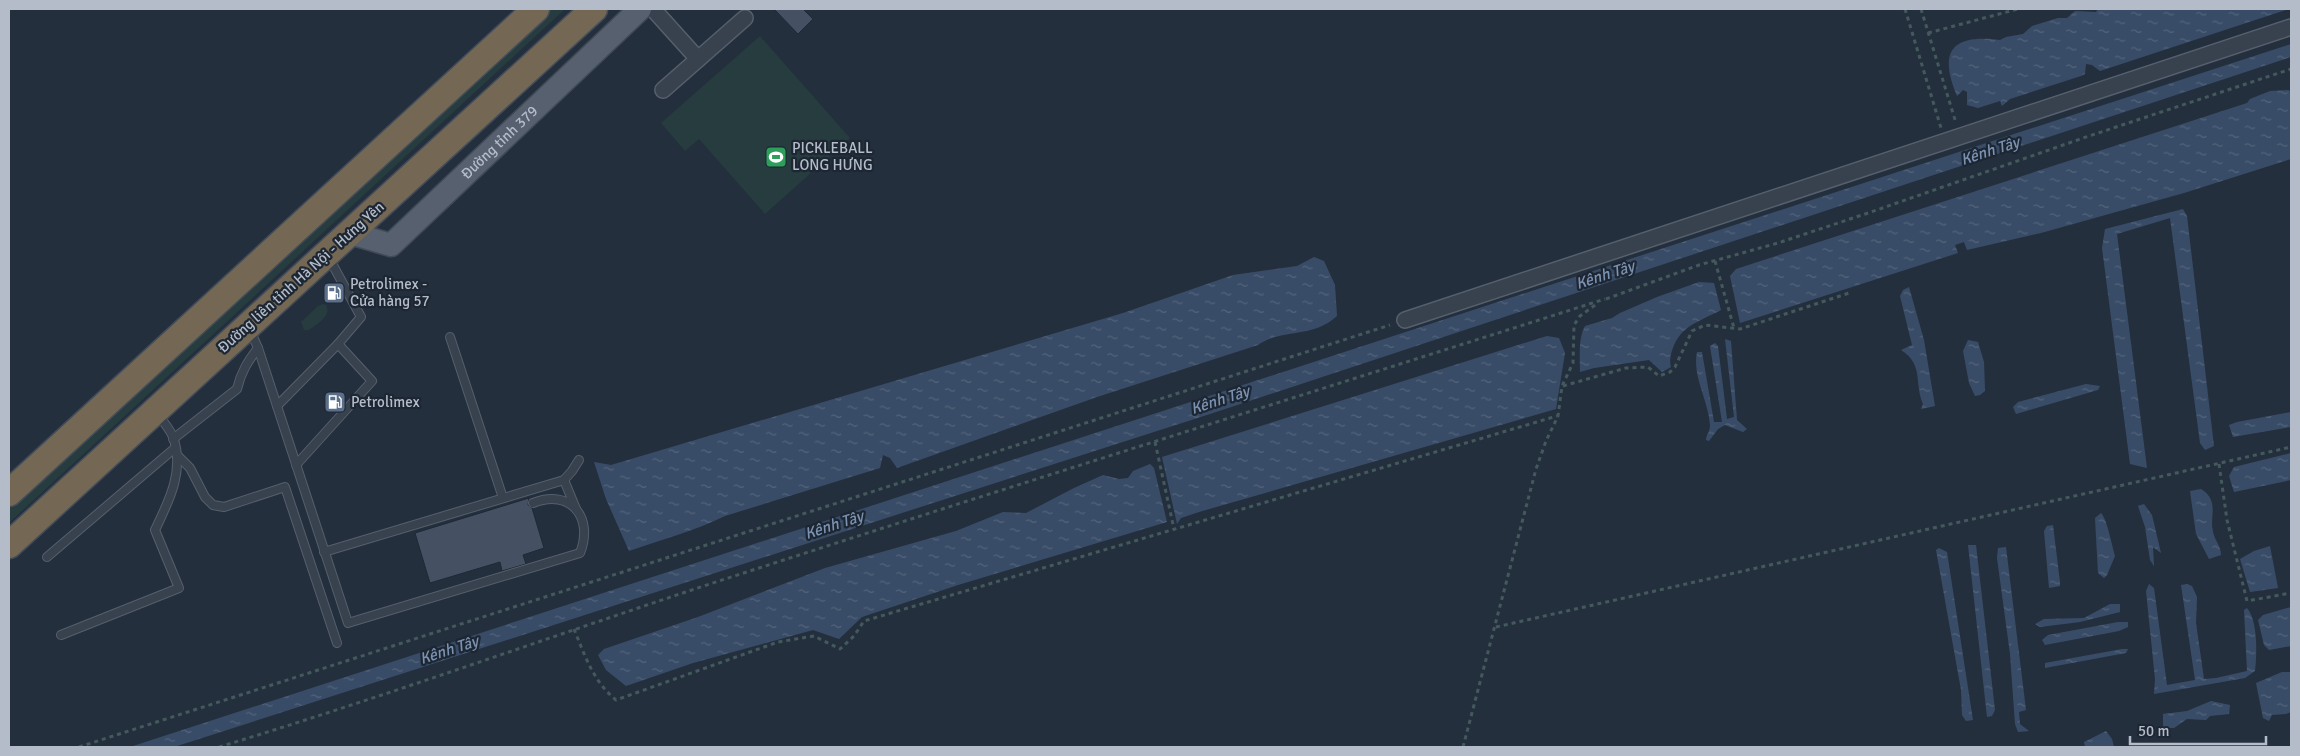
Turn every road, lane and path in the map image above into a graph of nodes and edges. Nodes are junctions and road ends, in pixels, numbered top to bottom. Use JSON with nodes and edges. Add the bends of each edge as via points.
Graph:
{"nodes":[{"id":1,"x":536,"y":9,"type":"edge"},
{"id":2,"x":594,"y":9,"type":"edge"},
{"id":3,"x":640,"y":9,"type":"edge"},
{"id":4,"x":653,"y":9,"type":"edge"},
{"id":5,"x":1905,"y":9,"type":"edge"},
{"id":6,"x":1921,"y":9,"type":"edge"},
{"id":7,"x":2018,"y":9,"type":"edge"},
{"id":8,"x":745,"y":18,"type":"dead end"},
{"id":9,"x":2291,"y":28,"type":"edge"},
{"id":10,"x":1928,"y":33,"type":"junction"},
{"id":11,"x":698,"y":59,"type":"junction"},
{"id":12,"x":2291,"y":69,"type":"edge"},
{"id":13,"x":663,"y":90,"type":"dead end"},
{"id":14,"x":1960,"y":136,"type":"junction"},
{"id":15,"x":1945,"y":141,"type":"junction"},
{"id":16,"x":350,"y":233,"type":"junction"},
{"id":17,"x":327,"y":254,"type":"junction"},
{"id":18,"x":1715,"y":261,"type":"junction"},
{"id":19,"x":1849,"y":293,"type":"dead end"},
{"id":20,"x":1606,"y":299,"type":"junction"},
{"id":21,"x":1405,"y":320,"type":"joint"},
{"id":22,"x":1734,"y":328,"type":"junction"},
{"id":23,"x":253,"y":337,"type":"junction"},
{"id":24,"x":450,"y":337,"type":"dead end"},
{"id":25,"x":338,"y":344,"type":"junction"},
{"id":26,"x":1562,"y":386,"type":"junction"},
{"id":27,"x":277,"y":406,"type":"junction"},
{"id":28,"x":155,"y":411,"type":"junction"},
{"id":29,"x":1558,"y":416,"type":"junction"},
{"id":30,"x":1155,"y":442,"type":"junction"},
{"id":31,"x":174,"y":443,"type":"junction"},
{"id":32,"x":2291,"y":447,"type":"edge"},
{"id":33,"x":178,"y":456,"type":"junction"},
{"id":34,"x":578,"y":460,"type":"dead end"},
{"id":35,"x":2219,"y":464,"type":"junction"},
{"id":36,"x":296,"y":465,"type":"junction"},
{"id":37,"x":564,"y":480,"type":"junction"},
{"id":38,"x":9,"y":493,"type":"edge"},
{"id":39,"x":503,"y":498,"type":"junction"},
{"id":40,"x":533,"y":503,"type":"dead end"},
{"id":41,"x":576,"y":509,"type":"junction"},
{"id":42,"x":1174,"y":529,"type":"junction"},
{"id":43,"x":9,"y":545,"type":"edge"},
{"id":44,"x":324,"y":552,"type":"junction"},
{"id":45,"x":47,"y":557,"type":"dead end"},
{"id":46,"x":2291,"y":593,"type":"edge"},
{"id":47,"x":1496,"y":627,"type":"junction"},
{"id":48,"x":574,"y":629,"type":"junction"},
{"id":49,"x":61,"y":635,"type":"dead end"},
{"id":50,"x":337,"y":643,"type":"dead end"},
{"id":51,"x":79,"y":747,"type":"edge"},
{"id":52,"x":219,"y":747,"type":"edge"},
{"id":53,"x":1463,"y":747,"type":"edge"}],
"edges":[{"from":1,"to":38,"type":"highway"},
{"from":2,"to":16,"type":"highway","name":"Đường liên tỉnh Hà Nội - Hưng Yên"},
{"from":3,"to":16,"type":"main road","name":"Đường tỉnh 379","via":[[391,245]]},
{"from":4,"to":11,"type":"street"},
{"from":5,"to":15,"type":"path"},
{"from":6,"to":10,"type":"path"},
{"from":7,"to":10,"type":"path"},
{"from":8,"to":11,"type":"street"},
{"from":9,"to":14,"type":"street"},
{"from":10,"to":14,"type":"path"},
{"from":11,"to":13,"type":"street"},
{"from":12,"to":18,"type":"path","via":[[1778,243]]},
{"from":14,"to":15,"type":"street"},
{"from":15,"to":21,"type":"street"},
{"from":16,"to":17,"type":"highway","name":"Đường liên tỉnh Hà Nội - Hưng Yên"},
{"from":17,"to":23,"type":"highway","name":"Đường liên tỉnh Hà Nội - Hưng Yên"},
{"from":17,"to":25,"type":"lane","via":[[361,316]]},
{"from":18,"to":20,"type":"path"},
{"from":18,"to":22,"type":"path"},
{"from":19,"to":22,"type":"path","via":[[1740,330]]},
{"from":20,"to":26,"type":"path","via":[[1594,304],[1574,325],[1573,363]]},
{"from":20,"to":30,"type":"path"},
{"from":21,"to":51,"type":"path"},
{"from":22,"to":26,"type":"path","via":[[1705,325],[1692,331],[1675,367],[1659,376],[1648,367],[1626,368]]},
{"from":23,"to":27,"type":"lane"},
{"from":23,"to":28,"type":"highway","name":"Đường liên tỉnh Hà Nội - Hưng Yên"},
{"from":23,"to":31,"type":"lane","via":[[237,389]]},
{"from":24,"to":39,"type":"lane"},
{"from":25,"to":27,"type":"lane"},
{"from":25,"to":36,"type":"lane","via":[[372,381]]},
{"from":26,"to":29,"type":"path"},
{"from":27,"to":36,"type":"lane"},
{"from":28,"to":31,"type":"lane"},
{"from":28,"to":43,"type":"highway","name":"Đường liên tỉnh Hà Nội - Hưng Yên"},
{"from":29,"to":42,"type":"path"},
{"from":29,"to":47,"type":"path","via":[[1536,469]]},
{"from":30,"to":42,"type":"path"},
{"from":30,"to":48,"type":"path"},
{"from":31,"to":33,"type":"lane"},
{"from":31,"to":45,"type":"lane"},
{"from":32,"to":35,"type":"path"},
{"from":33,"to":49,"type":"lane","via":[[170,499],[155,530],[179,588]]},
{"from":33,"to":50,"type":"lane","via":[[190,468],[213,505],[224,507],[285,487]]},
{"from":34,"to":37,"type":"lane"},
{"from":35,"to":46,"type":"path","via":[[2227,520],[2247,601]]},
{"from":35,"to":47,"type":"path"},
{"from":36,"to":44,"type":"lane"},
{"from":37,"to":39,"type":"lane"},
{"from":37,"to":41,"type":"lane"},
{"from":39,"to":44,"type":"lane"},
{"from":40,"to":41,"type":"lane","via":[[555,498]]},
{"from":41,"to":44,"type":"lane","via":[[586,529],[580,554],[348,623]]},
{"from":42,"to":48,"type":"path","via":[[864,621],[840,649],[814,636],[778,642],[616,700],[603,689],[591,670]]},
{"from":47,"to":53,"type":"path"},
{"from":48,"to":52,"type":"path"}]}
